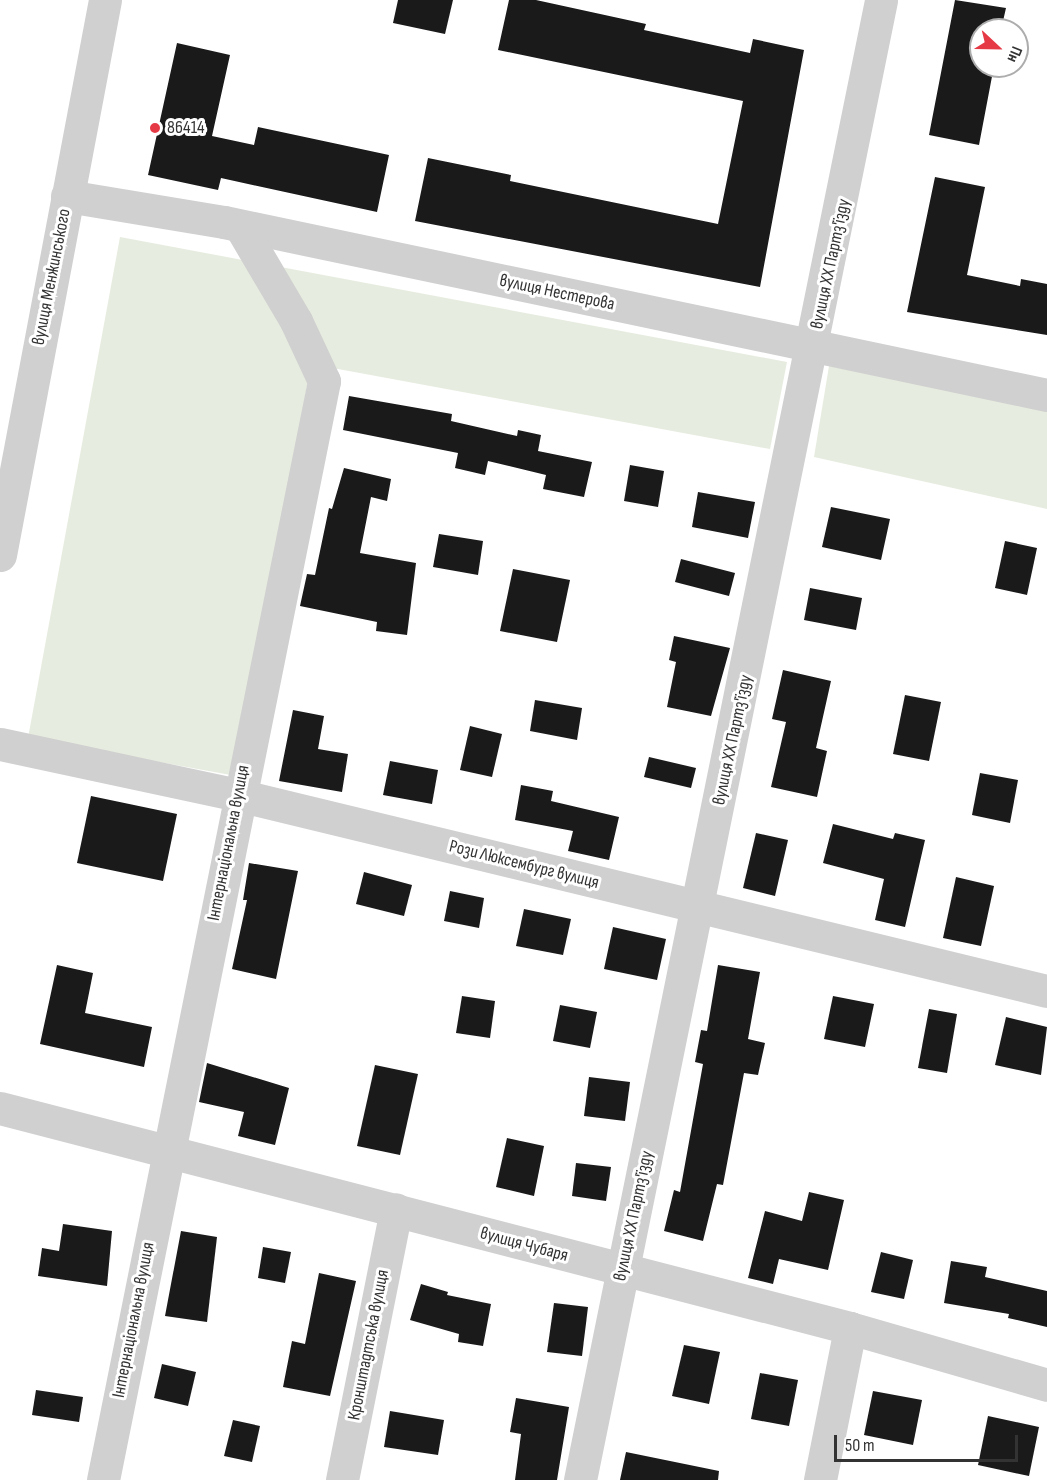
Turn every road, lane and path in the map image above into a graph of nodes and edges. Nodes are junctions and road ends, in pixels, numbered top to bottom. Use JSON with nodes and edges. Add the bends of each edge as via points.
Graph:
{"nodes":[{"id":1,"x":105,"y":0,"type":"edge"},
{"id":2,"x":882,"y":0,"type":"edge"},
{"id":3,"x":67,"y":196,"type":"junction"},
{"id":4,"x":240,"y":226,"type":"junction"},
{"id":5,"x":814,"y":348,"type":"junction"},
{"id":6,"x":1047,"y":395,"type":"edge"},
{"id":7,"x":0,"y":555,"type":"edge"},
{"id":8,"x":0,"y":744,"type":"edge"},
{"id":9,"x":238,"y":795,"type":"junction"},
{"id":10,"x":698,"y":908,"type":"junction"},
{"id":11,"x":1047,"y":991,"type":"edge"},
{"id":12,"x":0,"y":1108,"type":"edge"},
{"id":13,"x":168,"y":1151,"type":"junction"},
{"id":14,"x":396,"y":1209,"type":"junction"},
{"id":15,"x":623,"y":1272,"type":"junction"},
{"id":16,"x":850,"y":1328,"type":"junction"},
{"id":17,"x":1047,"y":1385,"type":"edge"},
{"id":18,"x":103,"y":1480,"type":"edge"},
{"id":19,"x":342,"y":1480,"type":"edge"},
{"id":20,"x":580,"y":1480,"type":"edge"},
{"id":21,"x":820,"y":1480,"type":"edge"}],
"edges":[{"from":1,"to":3,"type":"street","name":"вулиця Менжинського"},
{"from":2,"to":5,"type":"street","name":"вулиця XX Партз'їзду"},
{"from":3,"to":4,"type":"street","name":"вулиця Нестерова"},
{"from":3,"to":7,"type":"street","name":"вулиця Менжинського"},
{"from":4,"to":5,"type":"street","name":"вулиця Нестерова"},
{"from":4,"to":9,"type":"street","name":"Інтернаціональна вулиця","via":[[296,321],[324,381]]},
{"from":5,"to":6,"type":"street","name":"вулиця Нестерова"},
{"from":5,"to":10,"type":"street","name":"вулиця XX Партз'їзду"},
{"from":8,"to":9,"type":"street","name":"Рози Люксембург вулиця"},
{"from":9,"to":10,"type":"street","name":"Рози Люксембург вулиця"},
{"from":9,"to":13,"type":"street","name":"Інтернаціональна вулиця"},
{"from":10,"to":11,"type":"street","name":"Рози Люксембург вулиця"},
{"from":10,"to":15,"type":"street","name":"вулиця XX Партз'їзду"},
{"from":12,"to":13,"type":"street","name":"вулиця Чубаря"},
{"from":13,"to":14,"type":"street","name":"вулиця Чубаря"},
{"from":13,"to":18,"type":"street","name":"Інтернаціональна вулиця"},
{"from":14,"to":15,"type":"street","name":"вулиця Чубаря"},
{"from":14,"to":19,"type":"street","name":"Кронштадтська вулиця"},
{"from":15,"to":16,"type":"street","name":"вулиця Чубаря"},
{"from":15,"to":20,"type":"street","name":"вулиця XX Партз'їзду"},
{"from":16,"to":17,"type":"street","name":"вулиця Чубаря"},
{"from":16,"to":21,"type":"street"}]}
